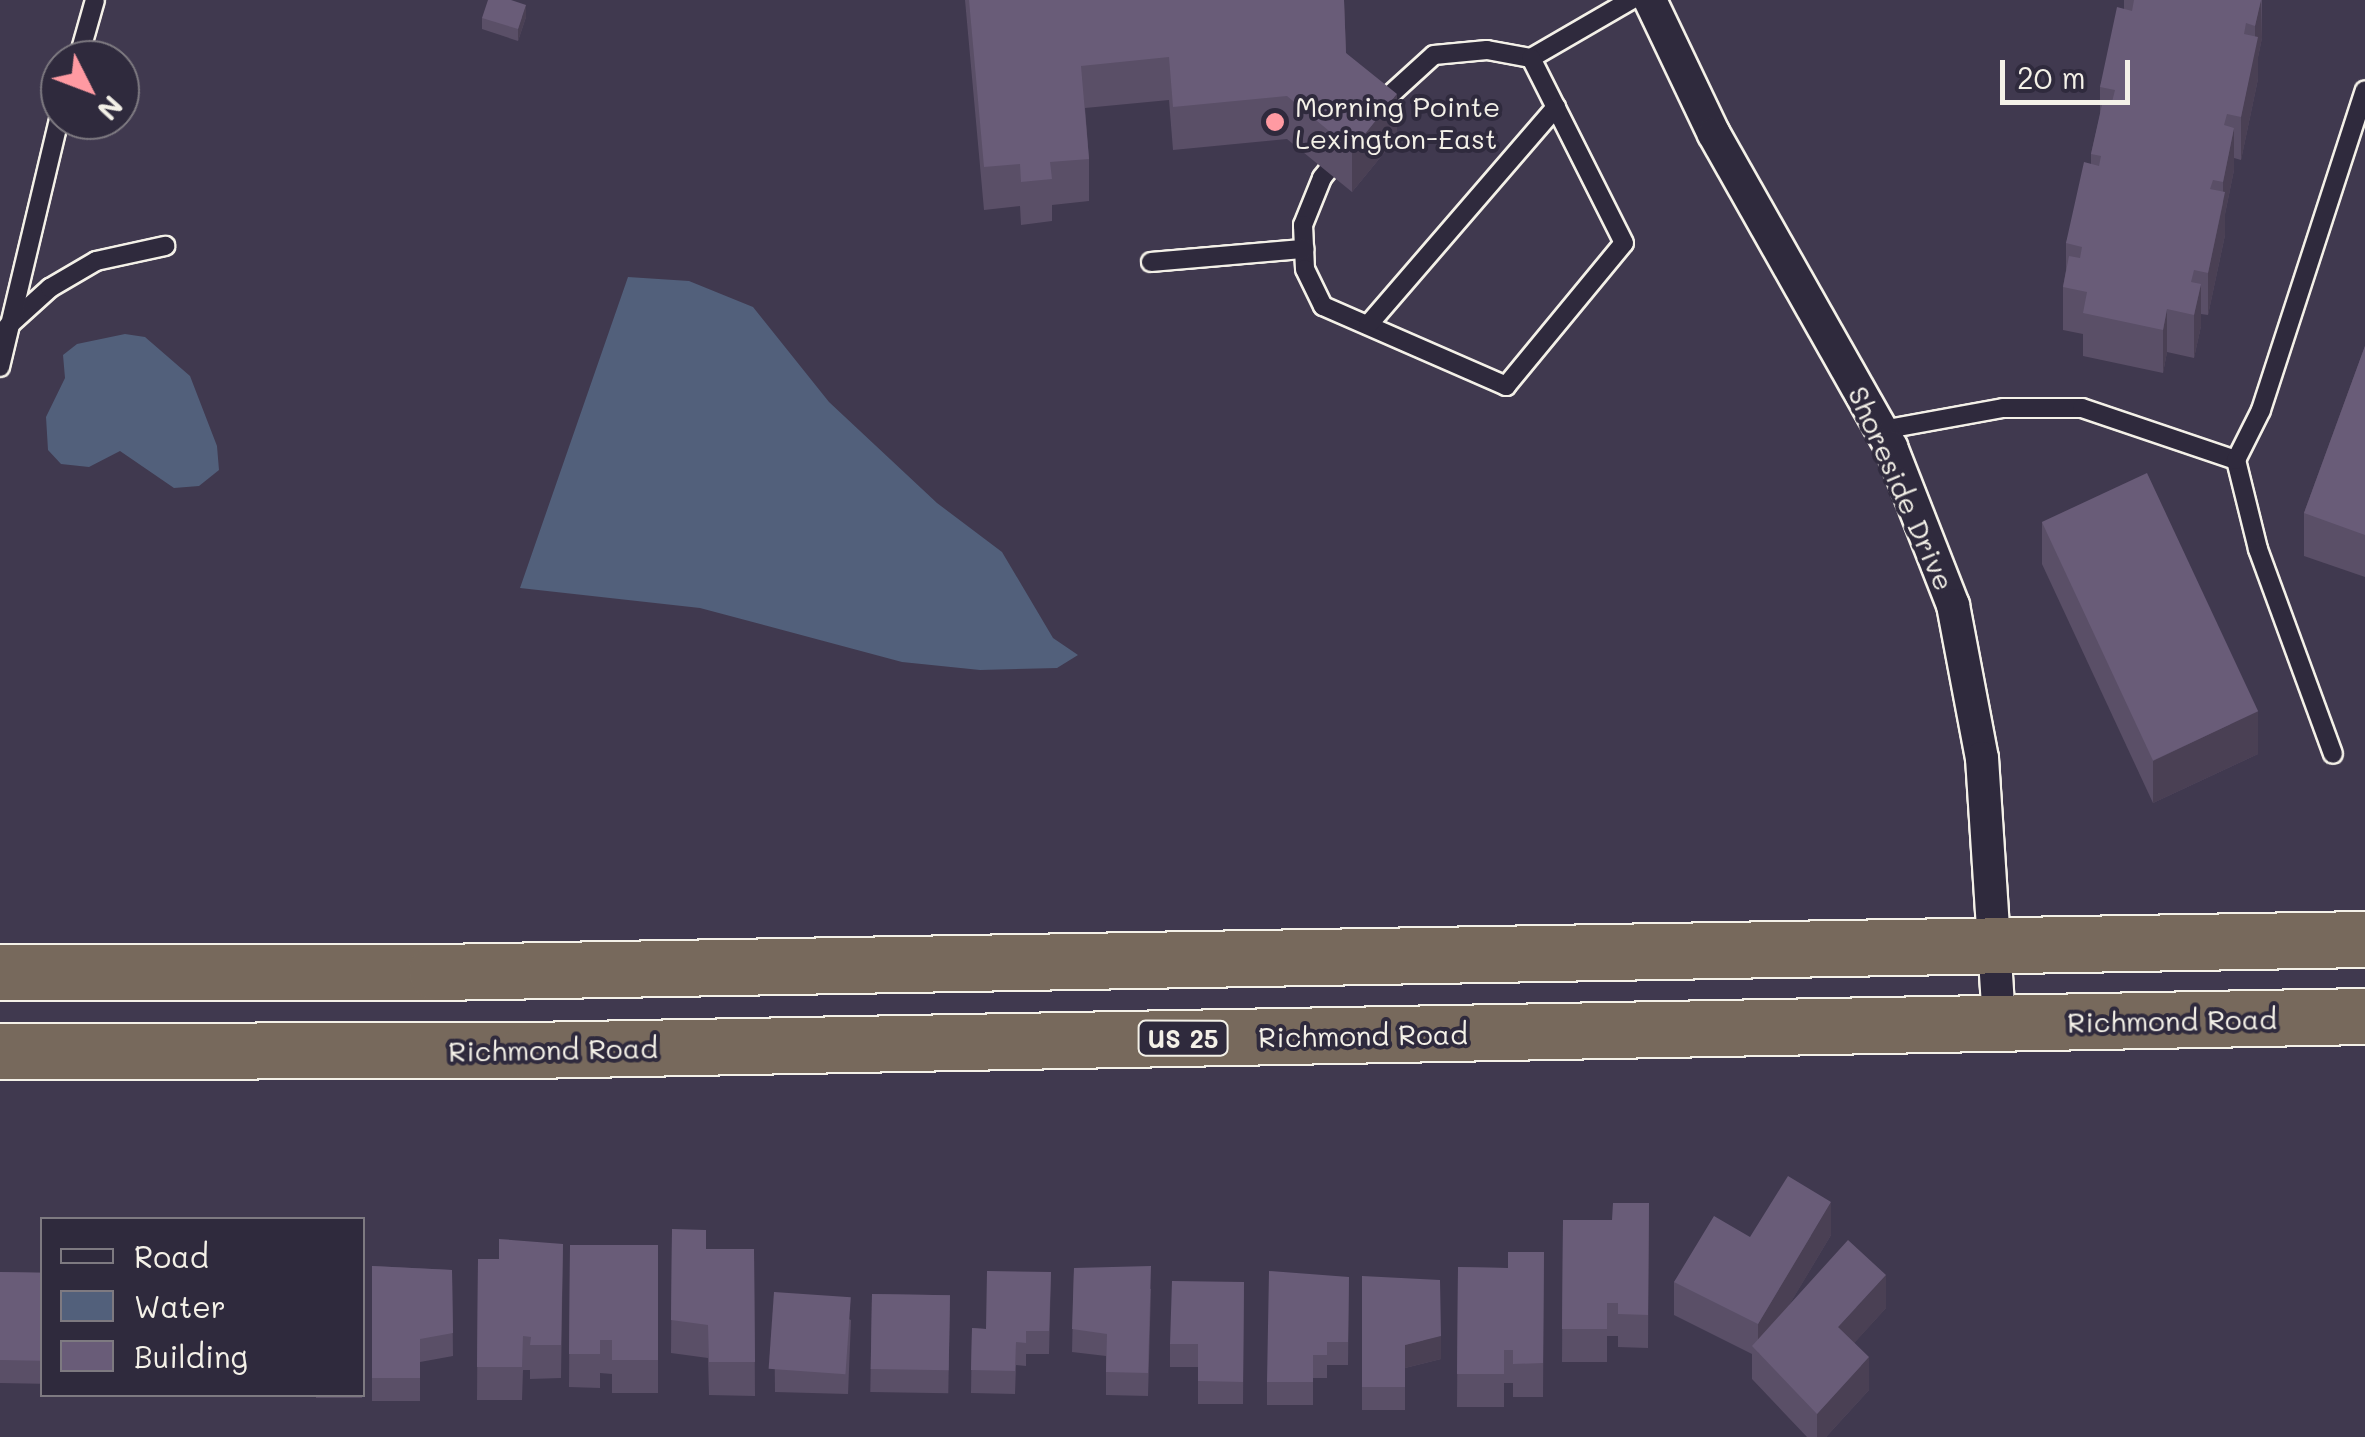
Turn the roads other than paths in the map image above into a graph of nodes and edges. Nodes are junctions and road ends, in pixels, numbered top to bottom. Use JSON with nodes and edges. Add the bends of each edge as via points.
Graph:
{"nodes":[{"id":1,"x":95,"y":0,"type":"edge"},
{"id":2,"x":1631,"y":0,"type":"edge"},
{"id":3,"x":1650,"y":0,"type":"edge"},
{"id":4,"x":84,"y":40,"type":"edge"},
{"id":5,"x":1531,"y":58,"type":"junction"},
{"id":6,"x":2365,"y":90,"type":"edge"},
{"id":7,"x":1556,"y":108,"type":"junction"},
{"id":8,"x":54,"y":140,"type":"edge"},
{"id":9,"x":165,"y":246,"type":"dead end"},
{"id":10,"x":1304,"y":249,"type":"junction"},
{"id":11,"x":1151,"y":262,"type":"dead end"},
{"id":12,"x":1368,"y":325,"type":"junction"},
{"id":13,"x":8,"y":326,"type":"junction"},
{"id":14,"x":0,"y":368,"type":"edge"},
{"id":15,"x":1882,"y":430,"type":"junction"},
{"id":16,"x":2236,"y":460,"type":"junction"},
{"id":17,"x":2333,"y":754,"type":"dead end"},
{"id":18,"x":2365,"y":939,"type":"edge"},
{"id":19,"x":1994,"y":948,"type":"junction"},
{"id":20,"x":0,"y":972,"type":"edge"},
{"id":21,"x":2365,"y":1016,"type":"edge"},
{"id":22,"x":1999,"y":1024,"type":"junction"},
{"id":23,"x":0,"y":1051,"type":"edge"}],
"edges":[{"from":1,"to":4,"type":"lane"},
{"from":2,"to":5,"type":"lane"},
{"from":3,"to":15,"type":"street","name":"Shoreside Drive","via":[[1714,134]]},
{"from":5,"to":7,"type":"lane"},
{"from":5,"to":10,"type":"lane","via":[[1487,50],[1434,54],[1358,133],[1306,212]]},
{"from":6,"to":16,"type":"lane","via":[[2261,410]]},
{"from":7,"to":12,"type":"lane"},
{"from":7,"to":12,"type":"lane","via":[[1624,243],[1506,386]]},
{"from":8,"to":13,"type":"lane"},
{"from":9,"to":13,"type":"lane","via":[[96,262],[50,288]]},
{"from":10,"to":11,"type":"lane"},
{"from":10,"to":12,"type":"lane","via":[[1305,269],[1324,306]]},
{"from":13,"to":14,"type":"lane"},
{"from":15,"to":16,"type":"lane","via":[[2002,408],[2082,408]]},
{"from":15,"to":19,"type":"street","name":"Shoreside Drive","via":[[1924,522],[1972,683]]},
{"from":16,"to":17,"type":"lane","via":[[2258,549]]},
{"from":18,"to":19,"type":"highway"},
{"from":19,"to":20,"type":"highway","via":[[436,972]]},
{"from":19,"to":22,"type":"street","name":"Shoreside Drive"},
{"from":21,"to":22,"type":"highway","name":"Richmond Road","number":"US 25"},
{"from":22,"to":23,"type":"highway","name":"Richmond Road","number":"US 25","via":[[568,1049]]}]}
